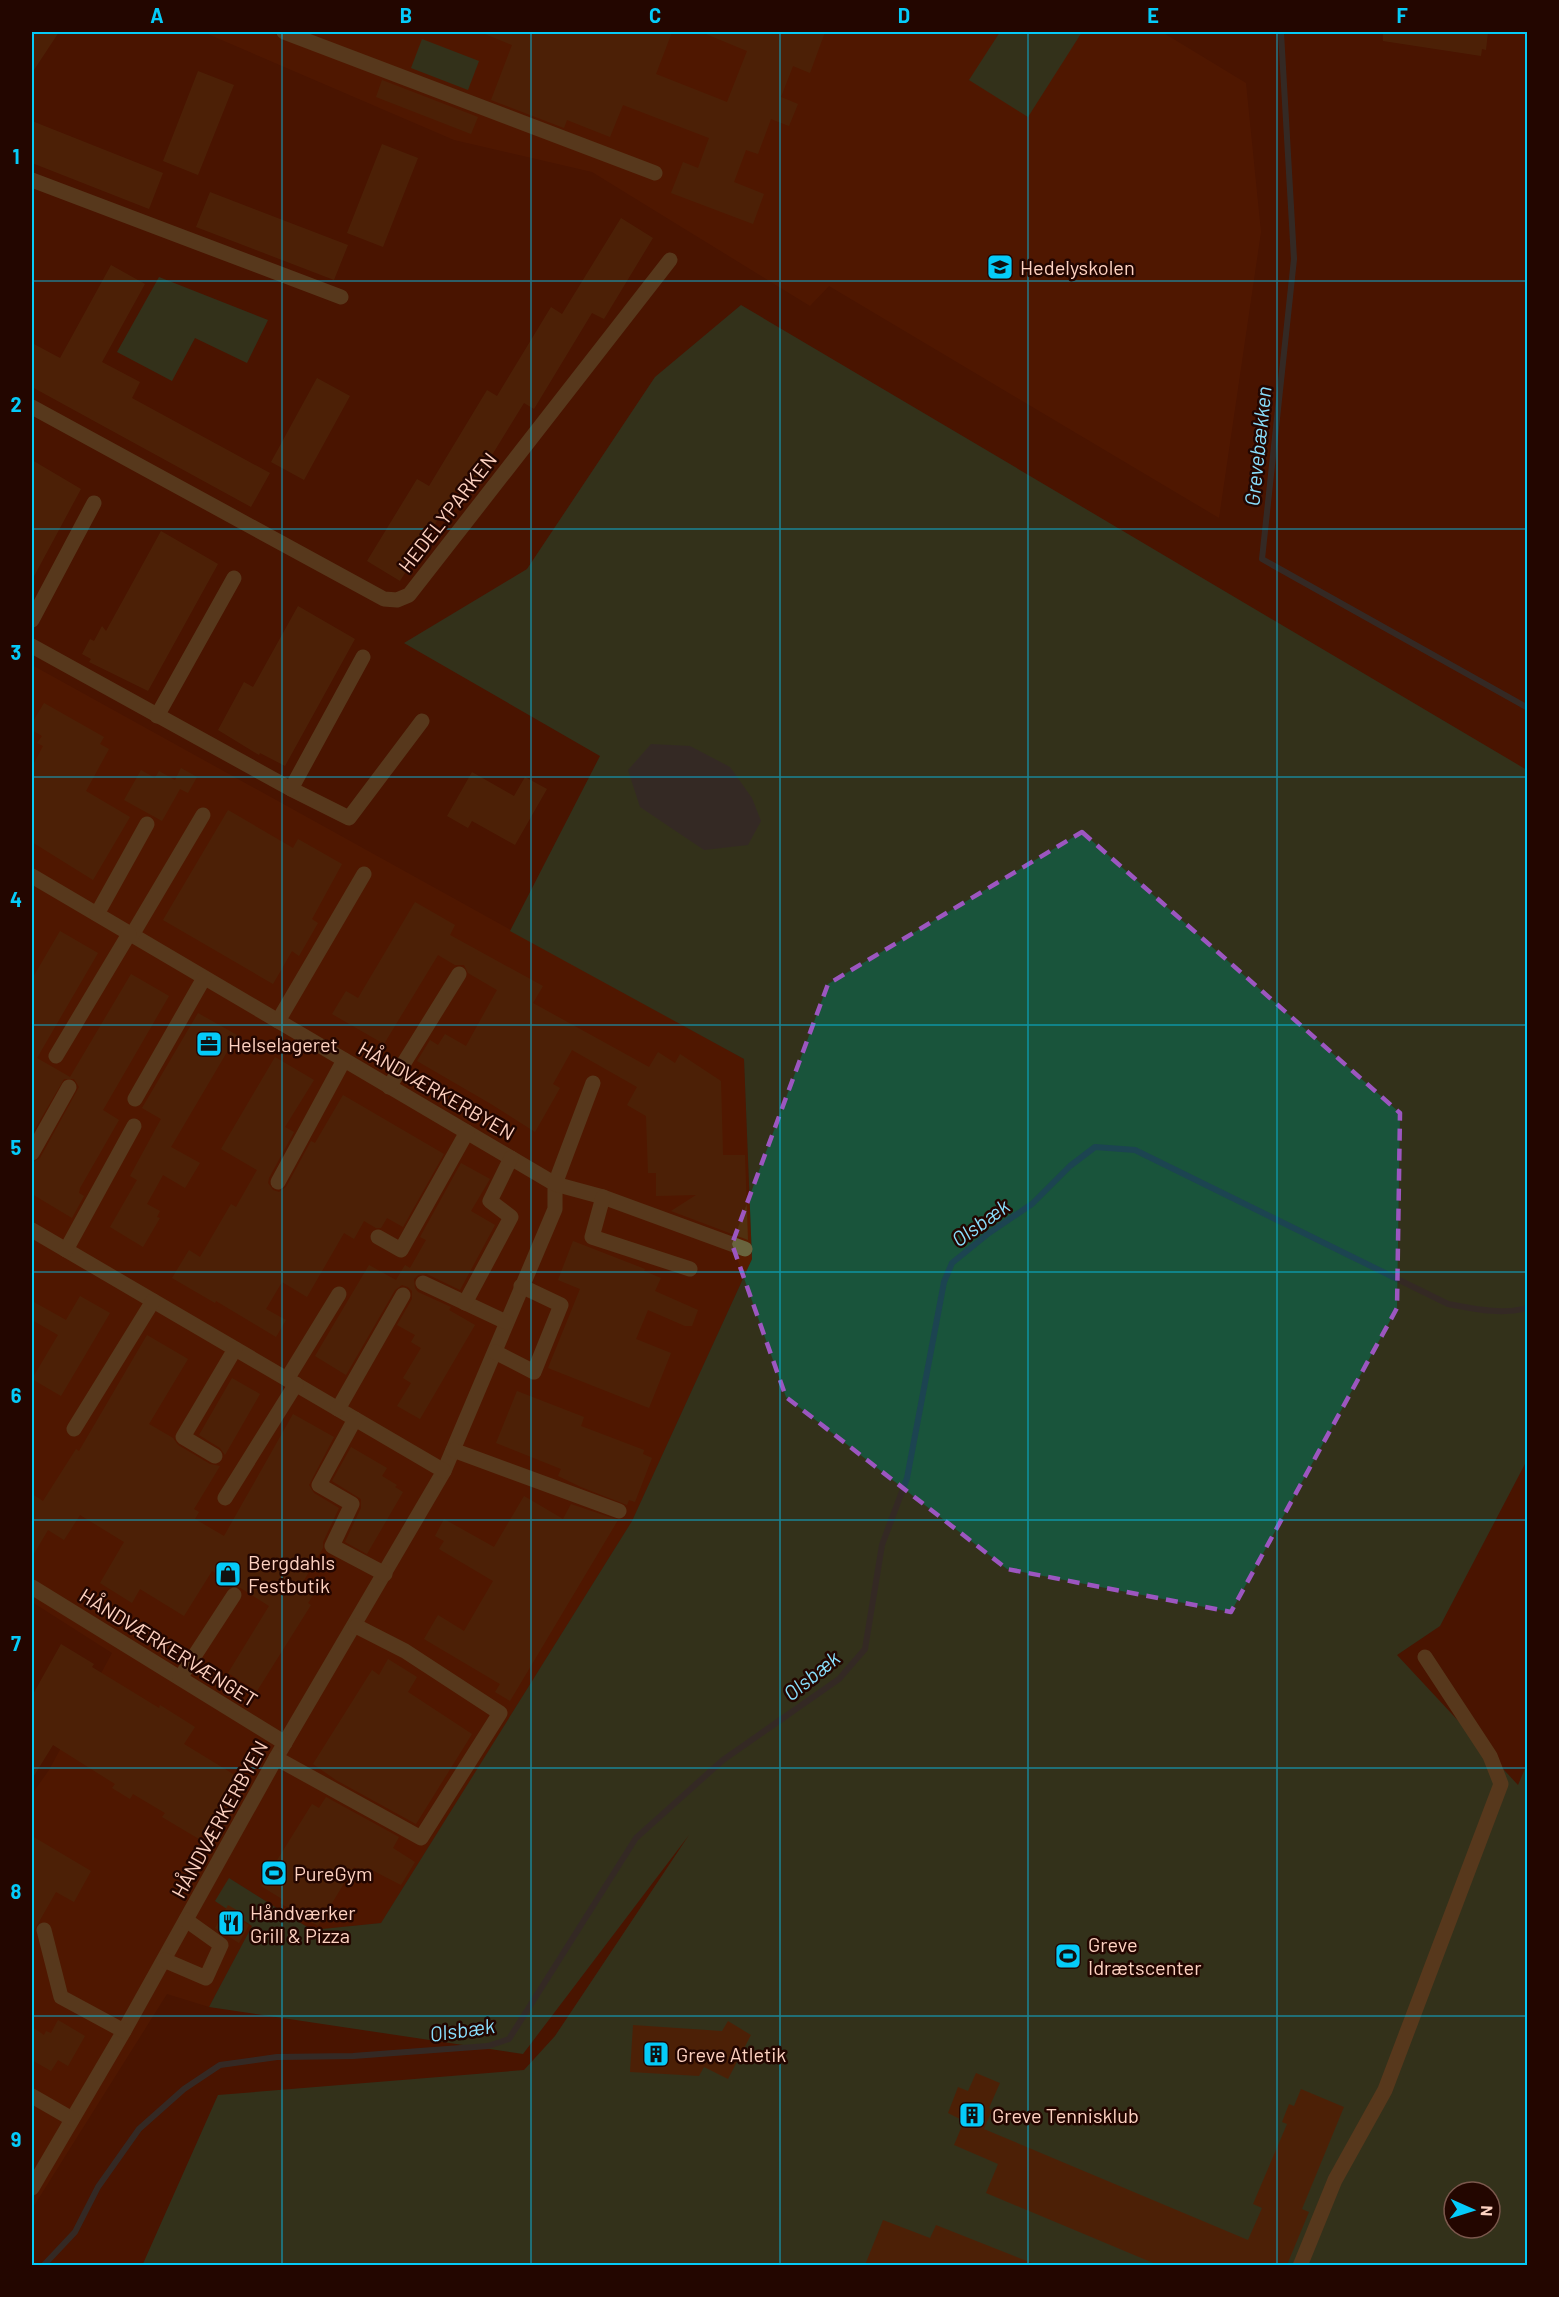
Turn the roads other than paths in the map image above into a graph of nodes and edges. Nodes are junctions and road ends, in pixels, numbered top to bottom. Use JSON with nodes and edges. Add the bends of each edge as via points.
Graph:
{"nodes":[{"id":1,"x":284,"y":32,"type":"edge"},
{"id":2,"x":655,"y":173,"type":"dead end"},
{"id":3,"x":32,"y":180,"type":"edge"},
{"id":4,"x":670,"y":260,"type":"dead end"},
{"id":5,"x":341,"y":297,"type":"dead end"},
{"id":6,"x":32,"y":407,"type":"edge"},
{"id":7,"x":94,"y":503,"type":"dead end"},
{"id":8,"x":234,"y":578,"type":"dead end"},
{"id":9,"x":32,"y":620,"type":"edge"},
{"id":10,"x":32,"y":646,"type":"edge"},
{"id":11,"x":363,"y":657,"type":"dead end"},
{"id":12,"x":157,"y":716,"type":"junction"},
{"id":13,"x":422,"y":721,"type":"dead end"},
{"id":14,"x":291,"y":789,"type":"junction"},
{"id":15,"x":203,"y":815,"type":"dead end"},
{"id":16,"x":147,"y":824,"type":"dead end"},
{"id":17,"x":364,"y":874,"type":"dead end"},
{"id":18,"x":32,"y":876,"type":"edge"},
{"id":19,"x":97,"y":914,"type":"junction"},
{"id":20,"x":131,"y":934,"type":"junction"},
{"id":21,"x":459,"y":974,"type":"dead end"},
{"id":22,"x":204,"y":978,"type":"junction"},
{"id":23,"x":278,"y":1021,"type":"junction"},
{"id":24,"x":56,"y":1056,"type":"dead end"},
{"id":25,"x":344,"y":1060,"type":"junction"},
{"id":26,"x":593,"y":1083,"type":"dead end"},
{"id":27,"x":69,"y":1087,"type":"dead end"},
{"id":28,"x":390,"y":1087,"type":"junction"},
{"id":29,"x":135,"y":1099,"type":"dead end"},
{"id":30,"x":134,"y":1126,"type":"dead end"},
{"id":31,"x":467,"y":1132,"type":"junction"},
{"id":32,"x":32,"y":1153,"type":"edge"},
{"id":33,"x":511,"y":1158,"type":"junction"},
{"id":34,"x":278,"y":1182,"type":"dead end"},
{"id":35,"x":555,"y":1184,"type":"junction"},
{"id":36,"x":603,"y":1197,"type":"junction"},
{"id":37,"x":32,"y":1230,"type":"edge"},
{"id":38,"x":378,"y":1238,"type":"dead end"},
{"id":39,"x":746,"y":1249,"type":"dead end"},
{"id":40,"x":66,"y":1250,"type":"junction"},
{"id":41,"x":690,"y":1269,"type":"dead end"},
{"id":42,"x":423,"y":1283,"type":"dead end"},
{"id":43,"x":521,"y":1286,"type":"junction"},
{"id":44,"x":339,"y":1294,"type":"dead end"},
{"id":45,"x":404,"y":1295,"type":"dead end"},
{"id":46,"x":153,"y":1301,"type":"junction"},
{"id":47,"x":465,"y":1303,"type":"junction"},
{"id":48,"x":506,"y":1322,"type":"junction"},
{"id":49,"x":234,"y":1348,"type":"junction"},
{"id":50,"x":495,"y":1352,"type":"junction"},
{"id":51,"x":291,"y":1382,"type":"junction"},
{"id":52,"x":338,"y":1409,"type":"junction"},
{"id":53,"x":355,"y":1419,"type":"junction"},
{"id":54,"x":74,"y":1429,"type":"dead end"},
{"id":55,"x":453,"y":1449,"type":"junction"},
{"id":56,"x":215,"y":1456,"type":"dead end"},
{"id":57,"x":444,"y":1471,"type":"junction"},
{"id":58,"x":225,"y":1498,"type":"dead end"},
{"id":59,"x":619,"y":1511,"type":"dead end"},
{"id":60,"x":385,"y":1575,"type":"junction"},
{"id":61,"x":32,"y":1587,"type":"edge"},
{"id":62,"x":234,"y":1595,"type":"dead end"},
{"id":63,"x":356,"y":1626,"type":"junction"},
{"id":64,"x":1425,"y":1657,"type":"dead end"},
{"id":65,"x":180,"y":1678,"type":"junction"},
{"id":66,"x":285,"y":1743,"type":"junction"},
{"id":67,"x":276,"y":1758,"type":"junction"},
{"id":68,"x":186,"y":1920,"type":"junction"},
{"id":69,"x":44,"y":1930,"type":"dead end"},
{"id":70,"x":164,"y":1960,"type":"junction"},
{"id":71,"x":124,"y":2031,"type":"junction"},
{"id":72,"x":32,"y":2096,"type":"edge"},
{"id":73,"x":72,"y":2119,"type":"junction"},
{"id":74,"x":32,"y":2188,"type":"edge"},
{"id":75,"x":1300,"y":2265,"type":"edge"}],
"edges":[{"from":1,"to":2,"type":"street"},
{"from":3,"to":5,"type":"street"},
{"from":4,"to":6,"type":"street","name":"HEDELYPARKEN","via":[[409,595],[397,600],[384,599]]},
{"from":7,"to":9,"type":"street"},
{"from":8,"to":12,"type":"street"},
{"from":10,"to":12,"type":"street"},
{"from":11,"to":14,"type":"street"},
{"from":12,"to":14,"type":"street"},
{"from":13,"to":14,"type":"street","via":[[349,818]]},
{"from":15,"to":20,"type":"street"},
{"from":16,"to":19,"type":"street"},
{"from":17,"to":23,"type":"street"},
{"from":18,"to":19,"type":"street","name":"HÅNDVÆRKERBYEN"},
{"from":19,"to":20,"type":"street","name":"HÅNDVÆRKERBYEN"},
{"from":20,"to":22,"type":"street","name":"HÅNDVÆRKERBYEN"},
{"from":20,"to":24,"type":"street"},
{"from":21,"to":28,"type":"street"},
{"from":22,"to":23,"type":"street","name":"HÅNDVÆRKERBYEN"},
{"from":22,"to":29,"type":"street"},
{"from":23,"to":25,"type":"street","name":"HÅNDVÆRKERBYEN"},
{"from":25,"to":28,"type":"street","name":"HÅNDVÆRKERBYEN"},
{"from":25,"to":34,"type":"street"},
{"from":26,"to":35,"type":"street"},
{"from":27,"to":32,"type":"street"},
{"from":28,"to":31,"type":"street","name":"HÅNDVÆRKERBYEN"},
{"from":30,"to":40,"type":"street"},
{"from":31,"to":33,"type":"street","name":"HÅNDVÆRKERBYEN"},
{"from":31,"to":38,"type":"street","via":[[401,1250]]},
{"from":33,"to":35,"type":"street","name":"HÅNDVÆRKERBYEN"},
{"from":33,"to":47,"type":"street","via":[[490,1201],[512,1217]]},
{"from":35,"to":36,"type":"street"},
{"from":35,"to":43,"type":"street","name":"HÅNDVÆRKERBYEN","via":[[555,1209]]},
{"from":36,"to":39,"type":"street"},
{"from":36,"to":41,"type":"street","via":[[592,1237]]},
{"from":37,"to":40,"type":"street"},
{"from":40,"to":46,"type":"street"},
{"from":42,"to":47,"type":"street"},
{"from":43,"to":48,"type":"street","name":"HÅNDVÆRKERBYEN"},
{"from":43,"to":50,"type":"street","via":[[561,1305],[534,1371]]},
{"from":44,"to":51,"type":"street"},
{"from":45,"to":52,"type":"street"},
{"from":46,"to":49,"type":"street"},
{"from":46,"to":54,"type":"street"},
{"from":47,"to":48,"type":"street"},
{"from":48,"to":50,"type":"street","name":"HÅNDVÆRKERBYEN"},
{"from":49,"to":51,"type":"street"},
{"from":49,"to":56,"type":"street","via":[[183,1437]]},
{"from":50,"to":55,"type":"street","name":"HÅNDVÆRKERBYEN"},
{"from":51,"to":52,"type":"street"},
{"from":51,"to":58,"type":"street"},
{"from":52,"to":53,"type":"street"},
{"from":53,"to":57,"type":"street"},
{"from":53,"to":60,"type":"street","via":[[320,1485],[352,1504],[332,1546]]},
{"from":55,"to":57,"type":"street","name":"HÅNDVÆRKERBYEN"},
{"from":55,"to":59,"type":"street"},
{"from":57,"to":60,"type":"street","name":"HÅNDVÆRKERBYEN"},
{"from":60,"to":63,"type":"street","name":"HÅNDVÆRKERBYEN"},
{"from":61,"to":65,"type":"street","name":"HÅNDVÆRKERVÆNGET"},
{"from":62,"to":65,"type":"street"},
{"from":63,"to":66,"type":"street","name":"HÅNDVÆRKERBYEN"},
{"from":63,"to":67,"type":"street","via":[[405,1651],[500,1713],[421,1838]]},
{"from":64,"to":75,"type":"street","via":[[1490,1756],[1501,1784],[1385,2090],[1335,2180]]},
{"from":65,"to":66,"type":"street","name":"HÅNDVÆRKERVÆNGET"},
{"from":66,"to":67,"type":"street","name":"HÅNDVÆRKERBYEN"},
{"from":67,"to":68,"type":"street","name":"HÅNDVÆRKERBYEN"},
{"from":68,"to":70,"type":"street","name":"HÅNDVÆRKERBYEN"},
{"from":68,"to":70,"type":"street","via":[[221,1945],[206,1978]]},
{"from":69,"to":71,"type":"street","via":[[61,1997]]},
{"from":70,"to":71,"type":"street","name":"HÅNDVÆRKERBYEN"},
{"from":71,"to":73,"type":"street","name":"HÅNDVÆRKERBYEN"},
{"from":72,"to":73,"type":"street"},
{"from":73,"to":74,"type":"street","name":"HÅNDVÆRKERBYEN"}]}
